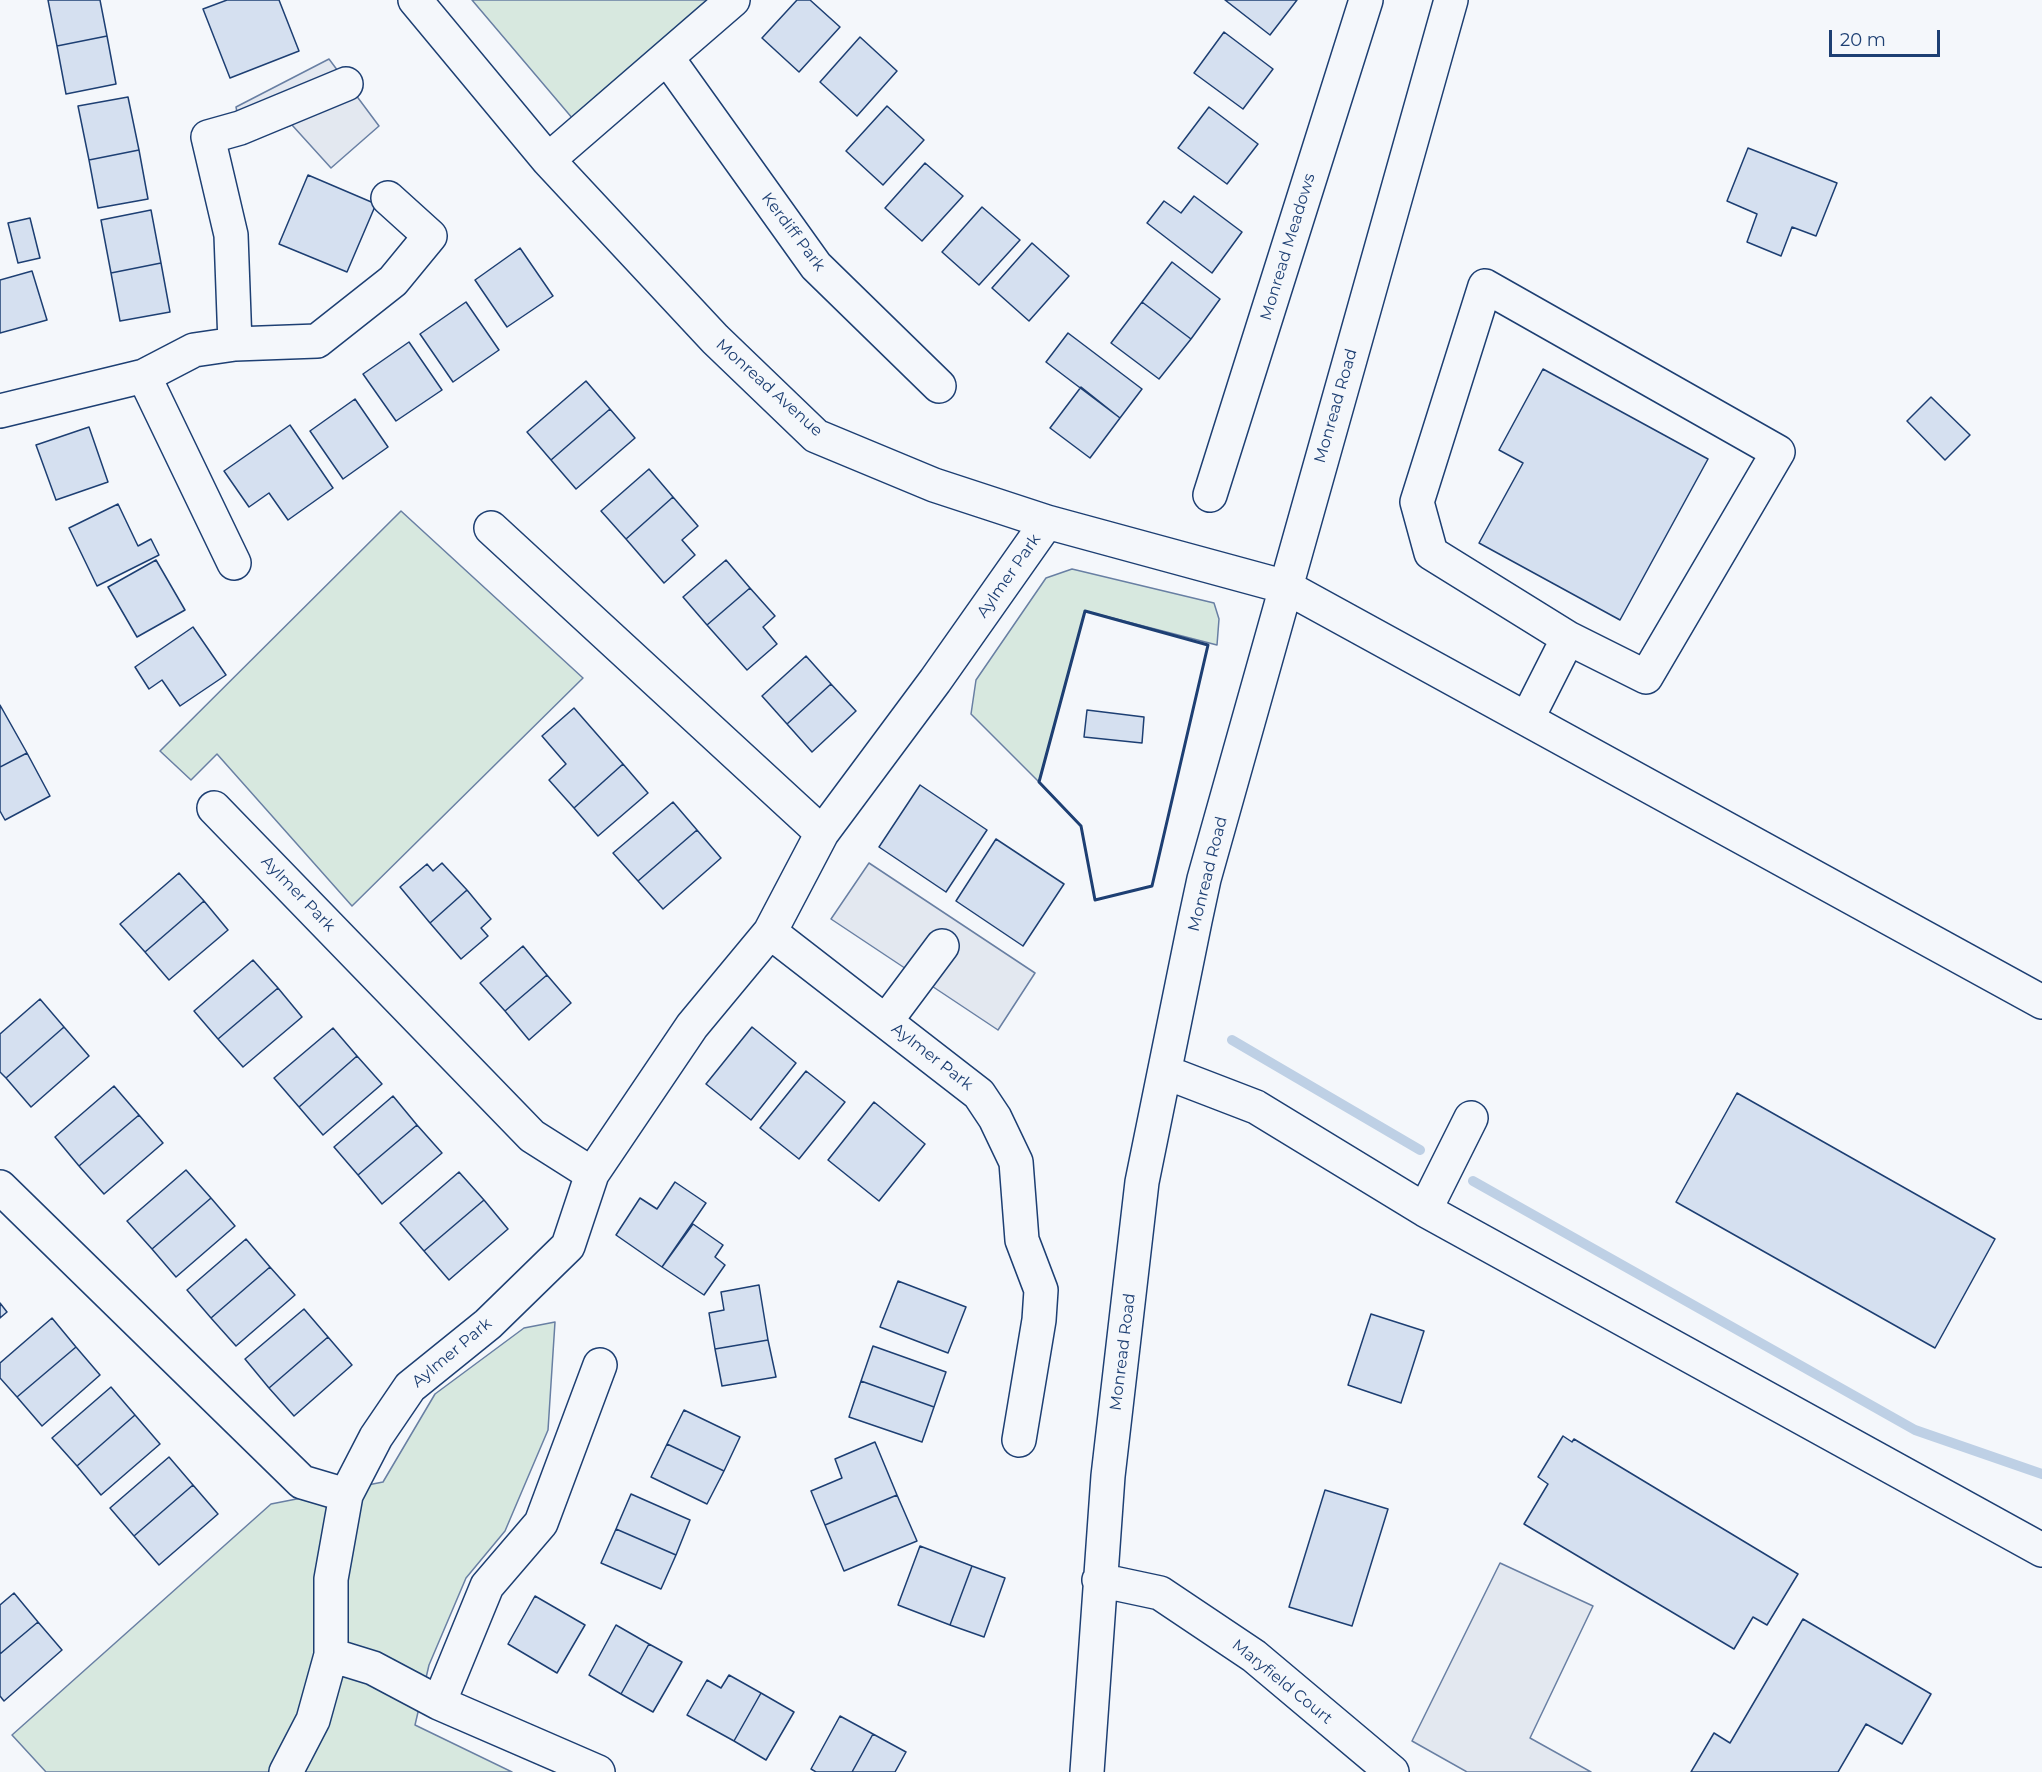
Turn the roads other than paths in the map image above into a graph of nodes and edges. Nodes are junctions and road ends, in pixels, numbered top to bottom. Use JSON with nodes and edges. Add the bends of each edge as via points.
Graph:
{"nodes":[{"id":1,"x":415,"y":0,"type":"edge"},
{"id":2,"x":733,"y":0,"type":"edge"},
{"id":3,"x":1366,"y":0,"type":"edge"},
{"id":4,"x":1451,"y":0,"type":"edge"},
{"id":5,"x":668,"y":59,"type":"junction"},
{"id":6,"x":346,"y":84,"type":"dead end"},
{"id":7,"x":548,"y":160,"type":"junction"},
{"id":8,"x":388,"y":198,"type":"dead end"},
{"id":9,"x":234,"y":344,"type":"junction"},
{"id":10,"x":144,"y":376,"type":"junction"},
{"id":11,"x":939,"y":386,"type":"dead end"},
{"id":12,"x":0,"y":411,"type":"edge"},
{"id":13,"x":1210,"y":495,"type":"dead end"},
{"id":14,"x":1047,"y":522,"type":"junction"},
{"id":15,"x":491,"y":528,"type":"dead end"},
{"id":16,"x":234,"y":563,"type":"dead end"},
{"id":17,"x":1286,"y":587,"type":"junction"},
{"id":18,"x":1568,"y":638,"type":"junction"},
{"id":19,"x":1527,"y":719,"type":"junction"},
{"id":20,"x":214,"y":808,"type":"dead end"},
{"id":21,"x":822,"y":833,"type":"junction"},
{"id":22,"x":770,"y":932,"type":"junction"},
{"id":23,"x":942,"y":946,"type":"dead end"},
{"id":24,"x":2042,"y":1002,"type":"edge"},
{"id":25,"x":886,"y":1021,"type":"junction"},
{"id":26,"x":1165,"y":1072,"type":"junction"},
{"id":27,"x":1471,"y":1118,"type":"dead end"},
{"id":28,"x":592,"y":1174,"type":"junction"},
{"id":29,"x":0,"y":1187,"type":"edge"},
{"id":30,"x":1425,"y":1210,"type":"junction"},
{"id":31,"x":600,"y":1365,"type":"dead end"},
{"id":32,"x":1019,"y":1440,"type":"dead end"},
{"id":33,"x":346,"y":1495,"type":"junction"},
{"id":34,"x":2042,"y":1550,"type":"edge"},
{"id":35,"x":1099,"y":1580,"type":"junction"},
{"id":36,"x":331,"y":1655,"type":"junction"},
{"id":37,"x":439,"y":1703,"type":"junction"},
{"id":38,"x":286,"y":1772,"type":"edge"},
{"id":39,"x":598,"y":1772,"type":"edge"},
{"id":40,"x":1087,"y":1772,"type":"edge"},
{"id":41,"x":1392,"y":1772,"type":"edge"}],
"edges":[{"from":1,"to":7,"type":"street","name":"Monread Avenue"},
{"from":2,"to":5,"type":"street"},
{"from":3,"to":13,"type":"street","name":"Monread Meadows"},
{"from":4,"to":17,"type":"street","name":"Monread Road"},
{"from":5,"to":7,"type":"street"},
{"from":5,"to":11,"type":"street","name":"Kerdiff Park","via":[[816,266]]},
{"from":6,"to":9,"type":"street","via":[[240,128],[208,137],[231,235]]},
{"from":7,"to":14,"type":"street","name":"Monread Avenue","via":[[715,339],[816,436],[934,484]]},
{"from":8,"to":9,"type":"street","via":[[430,236],[393,281],[317,341]]},
{"from":9,"to":10,"type":"street","via":[[194,351]]},
{"from":10,"to":12,"type":"street"},
{"from":10,"to":16,"type":"street"},
{"from":14,"to":17,"type":"street","name":"Monread Avenue"},
{"from":14,"to":21,"type":"street","name":"Aylmer Park"},
{"from":15,"to":21,"type":"street"},
{"from":17,"to":19,"type":"street","name":"Monread Avenue"},
{"from":17,"to":26,"type":"street","name":"Monread Road","via":[[1204,879]]},
{"from":18,"to":18,"type":"street","via":[[1431,553],[1417,502],[1485,286],[1778,452],[1646,677]]},
{"from":18,"to":19,"type":"street"},
{"from":19,"to":24,"type":"street","name":"Monread Avenue"},
{"from":20,"to":28,"type":"street","name":"Aylmer Park","via":[[532,1136]]},
{"from":21,"to":22,"type":"street","name":"Aylmer Park"},
{"from":22,"to":25,"type":"street","name":"Aylmer Park"},
{"from":22,"to":28,"type":"street","name":"Aylmer Park","via":[[692,1026]]},
{"from":23,"to":25,"type":"street"},
{"from":25,"to":32,"type":"street","name":"Aylmer Park","via":[[979,1094],[1016,1162],[1022,1240],[1041,1290],[1040,1320]]},
{"from":26,"to":30,"type":"street","via":[[1256,1107]]},
{"from":26,"to":35,"type":"street","name":"Monread Road","via":[[1142,1182]]},
{"from":27,"to":30,"type":"street"},
{"from":28,"to":33,"type":"street","name":"Aylmer Park","via":[[568,1246],[488,1323],[410,1387],[376,1437]]},
{"from":29,"to":33,"type":"street","via":[[302,1482]]},
{"from":30,"to":34,"type":"street"},
{"from":31,"to":37,"type":"street","via":[[541,1523],[487,1586]]},
{"from":33,"to":36,"type":"street","name":"Aylmer Park","via":[[331,1579]]},
{"from":35,"to":40,"type":"street","name":"Monread Road"},
{"from":35,"to":41,"type":"street","name":"Maryfield Court","via":[[1160,1593],[1254,1656]]},
{"from":36,"to":37,"type":"street","via":[[374,1668]]},
{"from":36,"to":38,"type":"street","name":"Aylmer Park","via":[[313,1720]]},
{"from":37,"to":39,"type":"street"}]}
